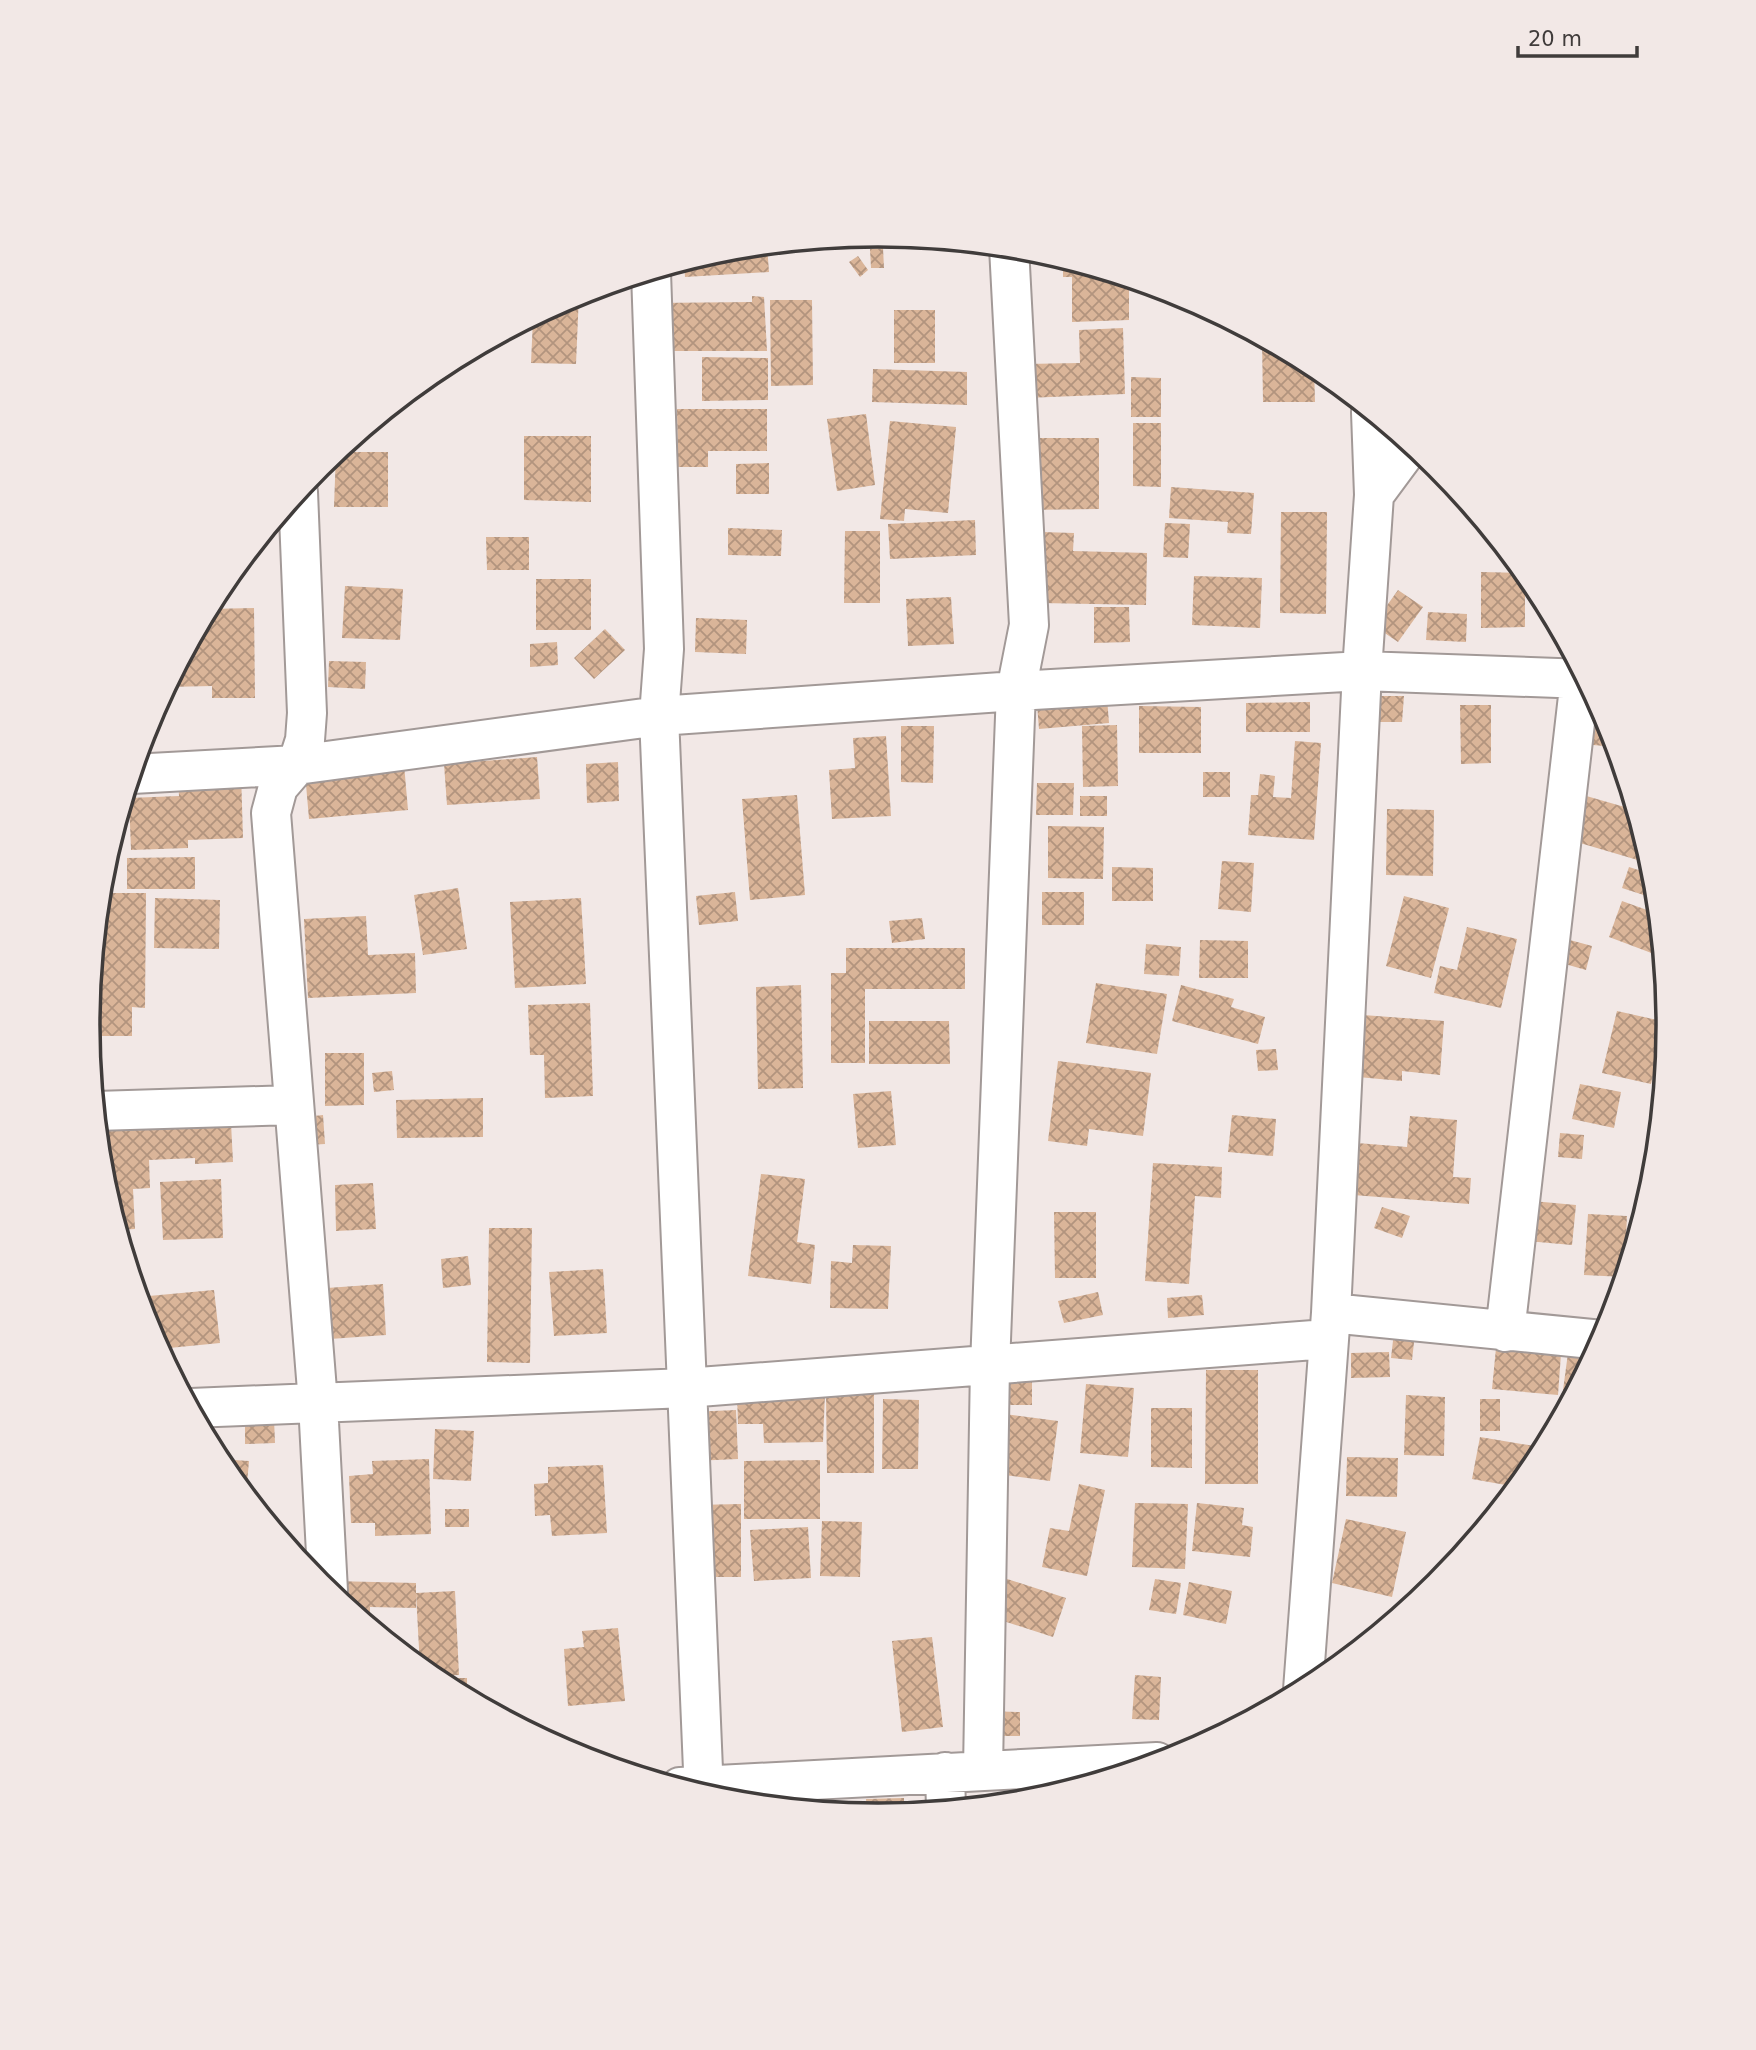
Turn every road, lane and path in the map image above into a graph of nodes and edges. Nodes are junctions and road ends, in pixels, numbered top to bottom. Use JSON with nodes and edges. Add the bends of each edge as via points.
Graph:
{"nodes":[{"id":1,"x":1010,"y":258,"type":"edge"},
{"id":2,"x":651,"y":281,"type":"edge"},
{"id":3,"x":1371,"y":424,"type":"edge"},
{"id":4,"x":1405,"y":453,"type":"edge"},
{"id":5,"x":1374,"y":495,"type":"junction"},
{"id":6,"x":299,"y":506,"type":"edge"},
{"id":7,"x":1362,"y":671,"type":"junction"},
{"id":8,"x":1575,"y":679,"type":"edge"},
{"id":9,"x":1017,"y":691,"type":"junction"},
{"id":10,"x":1581,"y":691,"type":"edge"},
{"id":11,"x":659,"y":716,"type":"junction"},
{"id":12,"x":297,"y":765,"type":"junction"},
{"id":13,"x":142,"y":773,"type":"edge"},
{"id":14,"x":293,"y":1105,"type":"junction"},
{"id":15,"x":104,"y":1111,"type":"edge"},
{"id":16,"x":1329,"y":1326,"type":"junction"},
{"id":17,"x":1505,"y":1332,"type":"junction"},
{"id":18,"x":1590,"y":1339,"type":"edge"},
{"id":19,"x":990,"y":1366,"type":"junction"},
{"id":20,"x":687,"y":1388,"type":"junction"},
{"id":21,"x":318,"y":1403,"type":"junction"},
{"id":22,"x":201,"y":1408,"type":"edge"},
{"id":23,"x":327,"y":1574,"type":"edge"},
{"id":24,"x":1304,"y":1676,"type":"edge"},
{"id":25,"x":1123,"y":1764,"type":"edge"},
{"id":26,"x":983,"y":1770,"type":"junction"},
{"id":27,"x":696,"y":1781,"type":"edge"},
{"id":28,"x":732,"y":1789,"type":"edge"},
{"id":29,"x":946,"y":1790,"type":"edge"}],
"edges":[{"from":1,"to":9,"type":"street","via":[[1029,625]]},
{"from":2,"to":11,"type":"street","via":[[664,649]]},
{"from":3,"to":5,"type":"street"},
{"from":4,"to":5,"type":"street"},
{"from":5,"to":7,"type":"street"},
{"from":6,"to":12,"type":"street","via":[[307,713]]},
{"from":7,"to":8,"type":"street"},
{"from":7,"to":9,"type":"street"},
{"from":7,"to":16,"type":"street"},
{"from":9,"to":11,"type":"street"},
{"from":9,"to":19,"type":"street"},
{"from":10,"to":17,"type":"street"},
{"from":11,"to":12,"type":"street"},
{"from":11,"to":20,"type":"street"},
{"from":12,"to":13,"type":"street"},
{"from":12,"to":14,"type":"street","via":[[278,787],[271,813]]},
{"from":14,"to":15,"type":"street"},
{"from":14,"to":21,"type":"street"},
{"from":16,"to":17,"type":"street"},
{"from":16,"to":19,"type":"street"},
{"from":16,"to":24,"type":"street"},
{"from":17,"to":18,"type":"street"},
{"from":19,"to":20,"type":"street"},
{"from":19,"to":26,"type":"street"},
{"from":20,"to":21,"type":"street"},
{"from":20,"to":27,"type":"street"},
{"from":21,"to":22,"type":"street"},
{"from":21,"to":23,"type":"street"},
{"from":25,"to":26,"type":"street"},
{"from":26,"to":29,"type":"street"},
{"from":28,"to":29,"type":"street"}]}
